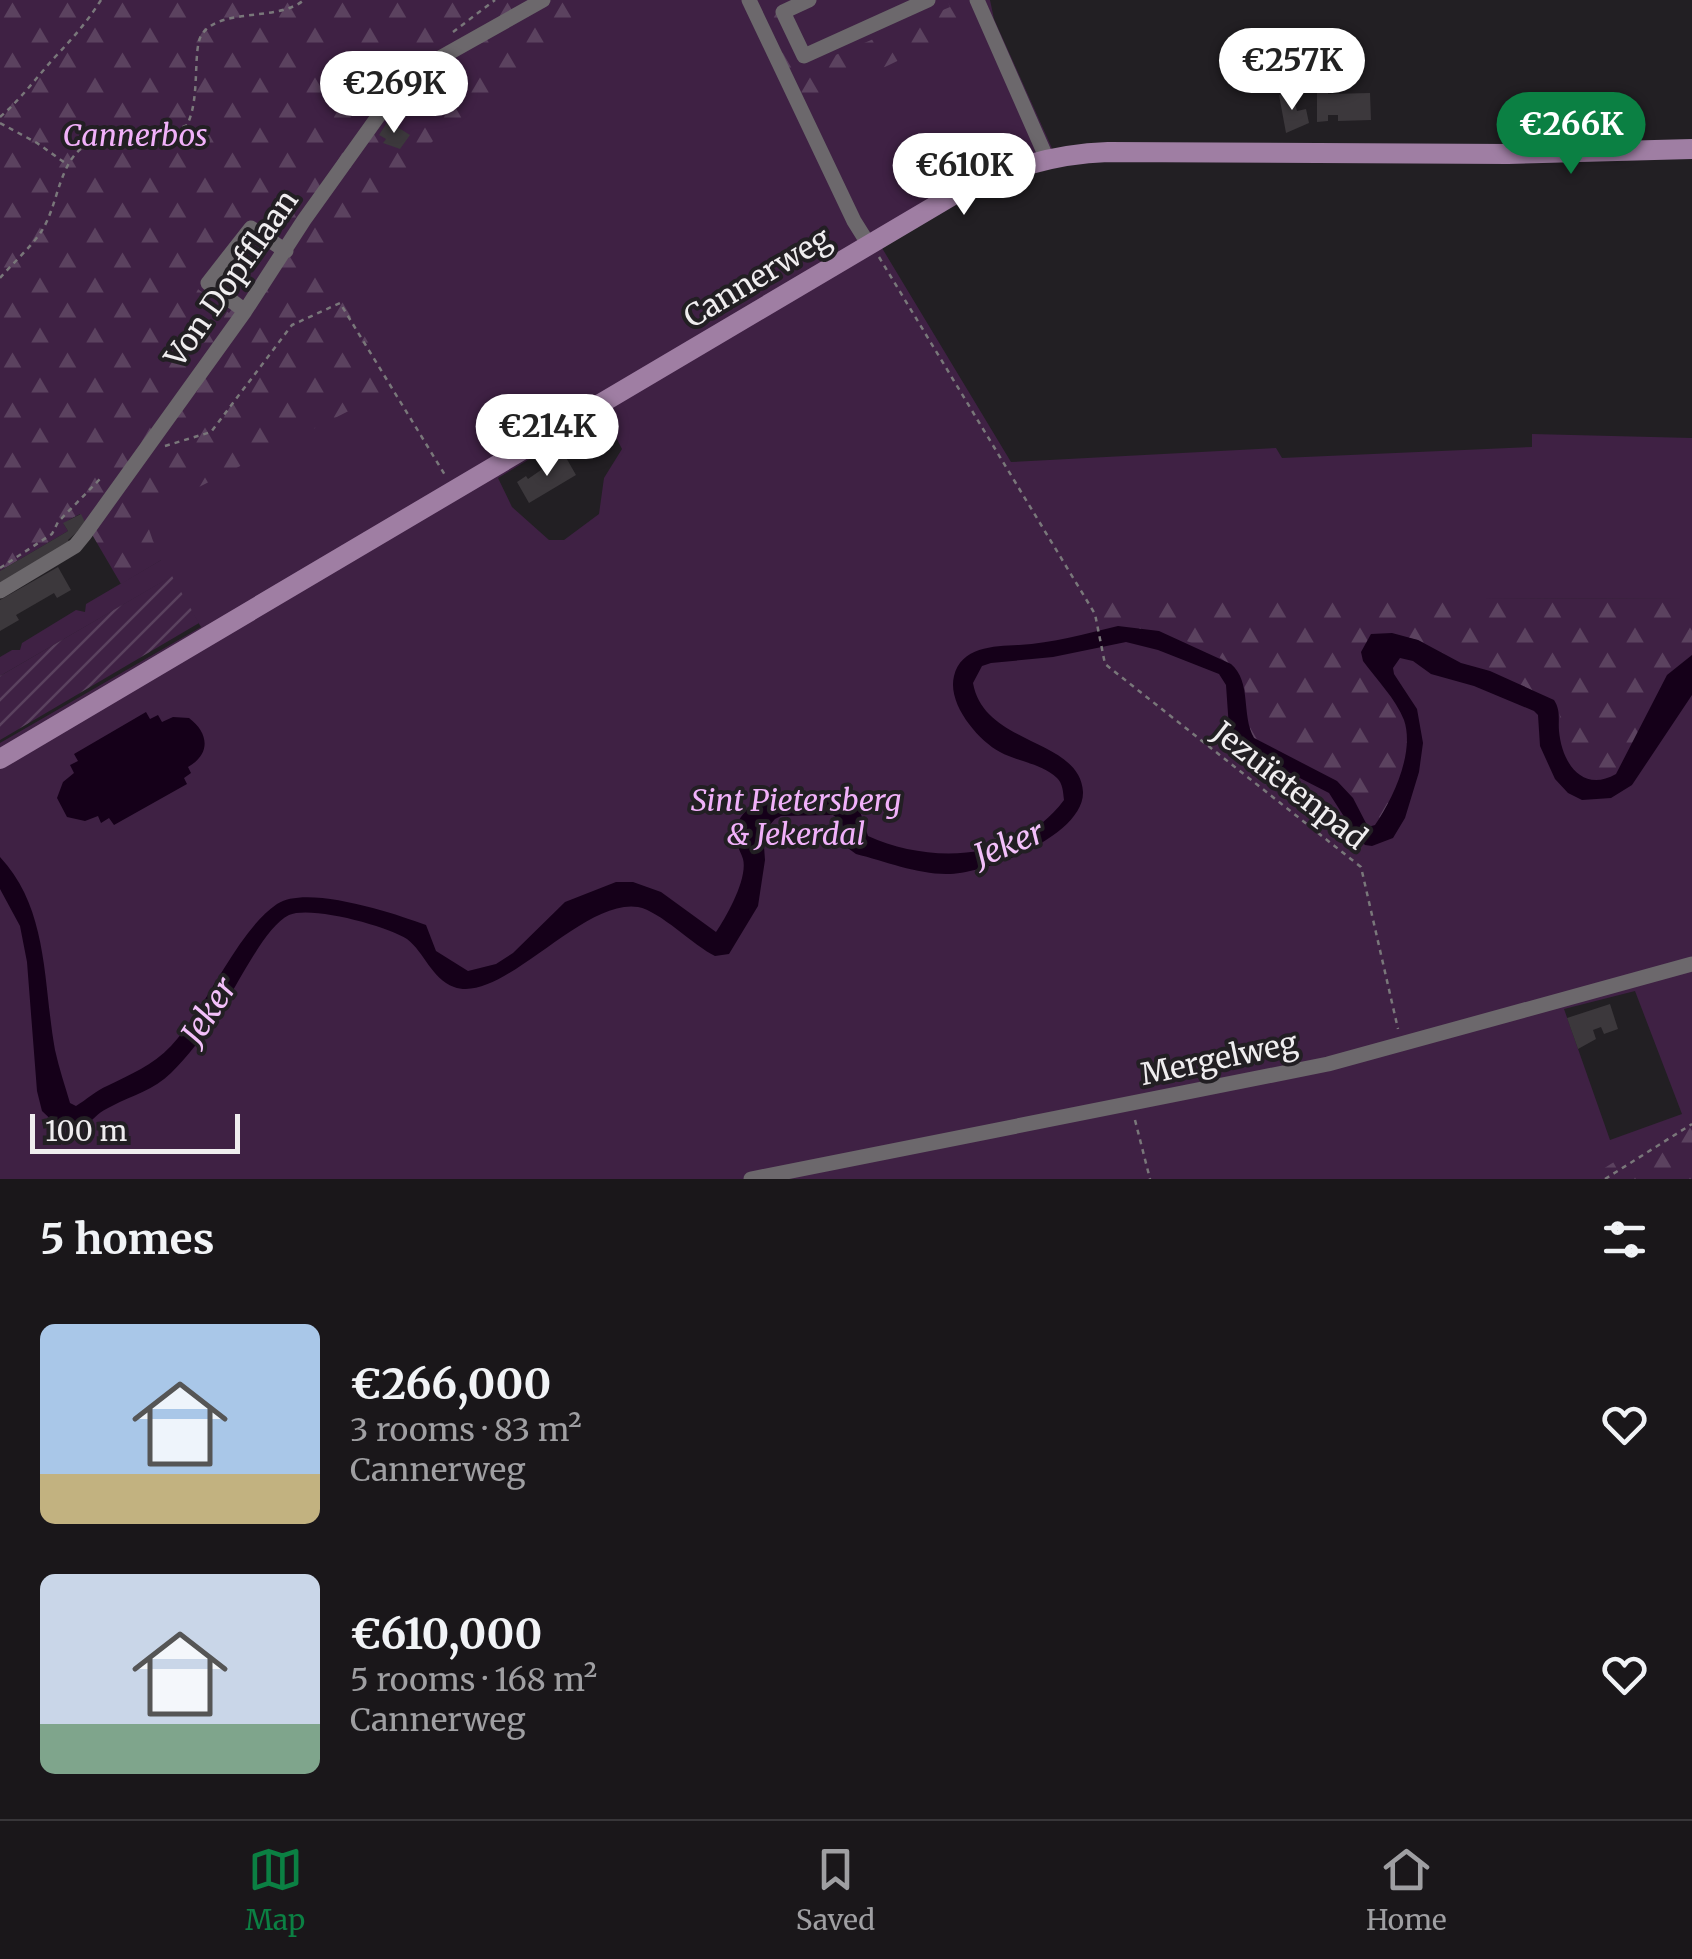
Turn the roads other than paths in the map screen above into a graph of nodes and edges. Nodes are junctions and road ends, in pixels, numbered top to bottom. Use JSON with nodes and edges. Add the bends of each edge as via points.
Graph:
{"nodes":[{"id":1,"x":544,"y":0,"type":"edge"},
{"id":2,"x":749,"y":0,"type":"edge"},
{"id":3,"x":809,"y":0,"type":"edge"},
{"id":4,"x":928,"y":0,"type":"edge"},
{"id":5,"x":976,"y":0,"type":"edge"},
{"id":6,"x":1692,"y":149,"type":"edge"},
{"id":7,"x":1047,"y":158,"type":"junction"},
{"id":8,"x":869,"y":245,"type":"junction"},
{"id":9,"x":286,"y":251,"type":"junction"},
{"id":10,"x":245,"y":311,"type":"junction"},
{"id":11,"x":0,"y":592,"type":"edge"},
{"id":12,"x":0,"y":759,"type":"edge"},
{"id":13,"x":1692,"y":964,"type":"edge"},
{"id":14,"x":751,"y":1179,"type":"edge"}],
"edges":[{"from":1,"to":9,"type":"street","name":"Von Dopfflaan","via":[[412,75]]},
{"from":2,"to":8,"type":"street"},
{"from":3,"to":4,"type":"street","via":[[783,12],[804,56]]},
{"from":5,"to":7,"type":"street"},
{"from":6,"to":7,"type":"main road","name":"Cannerweg","via":[[1108,152]]},
{"from":7,"to":8,"type":"main road","name":"Cannerweg","via":[[978,182]]},
{"from":8,"to":12,"type":"main road","name":"Cannerweg"},
{"from":9,"to":10,"type":"street","name":"Von Dopfflaan"},
{"from":9,"to":10,"type":"street","via":[[250,228],[208,283]]},
{"from":10,"to":11,"type":"street","name":"Von Dopfflaan","via":[[75,546]]},
{"from":13,"to":14,"type":"street","name":"Mergelweg","via":[[1402,1046]]}]}
